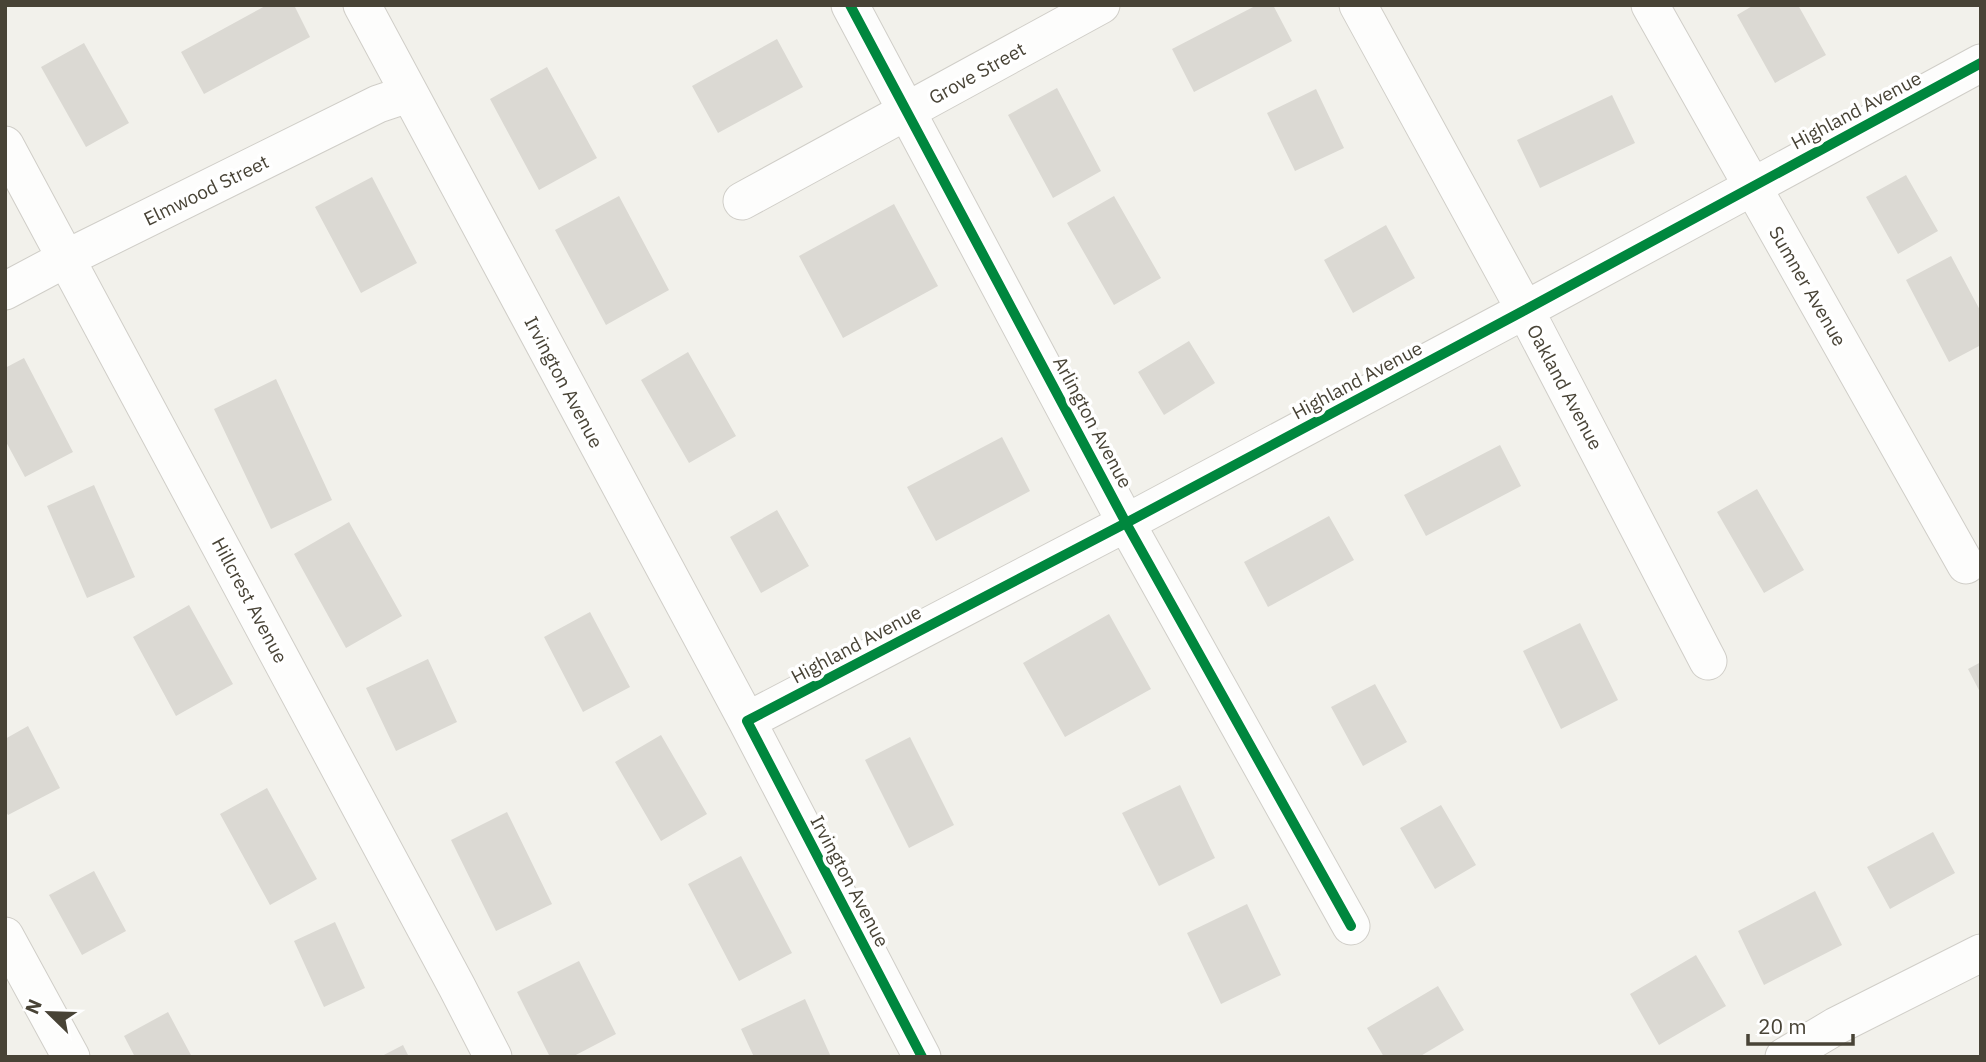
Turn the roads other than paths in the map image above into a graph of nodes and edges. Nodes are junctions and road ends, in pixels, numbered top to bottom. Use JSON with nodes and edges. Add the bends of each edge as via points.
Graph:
{"nodes":[{"id":1,"x":362,"y":5,"type":"edge"},
{"id":2,"x":850,"y":5,"type":"edge"},
{"id":3,"x":1101,"y":5,"type":"edge"},
{"id":4,"x":1359,"y":5,"type":"edge"},
{"id":5,"x":1650,"y":5,"type":"edge"},
{"id":6,"x":1981,"y":63,"type":"edge"},
{"id":7,"x":408,"y":94,"type":"junction"},
{"id":8,"x":908,"y":111,"type":"junction"},
{"id":9,"x":5,"y":145,"type":"edge"},
{"id":10,"x":1751,"y":186,"type":"junction"},
{"id":11,"x":742,"y":201,"type":"dead end"},
{"id":12,"x":67,"y":258,"type":"junction"},
{"id":13,"x":5,"y":291,"type":"edge"},
{"id":14,"x":1525,"y":310,"type":"junction"},
{"id":15,"x":1126,"y":523,"type":"junction"},
{"id":16,"x":1966,"y":565,"type":"dead end"},
{"id":17,"x":1708,"y":661,"type":"dead end"},
{"id":18,"x":747,"y":721,"type":"junction"},
{"id":19,"x":1351,"y":926,"type":"dead end"},
{"id":20,"x":5,"y":936,"type":"edge"},
{"id":21,"x":1981,"y":953,"type":"edge"},
{"id":22,"x":71,"y":1057,"type":"edge"},
{"id":23,"x":493,"y":1057,"type":"edge"},
{"id":24,"x":922,"y":1057,"type":"edge"},
{"id":25,"x":1784,"y":1057,"type":"edge"}],
"edges":[{"from":1,"to":7,"type":"street","name":"Irvington Avenue"},
{"from":2,"to":8,"type":"street","name":"Arlington Avenue"},
{"from":3,"to":8,"type":"street","name":"Grove Street"},
{"from":4,"to":14,"type":"street","name":"Oakland Avenue"},
{"from":5,"to":10,"type":"street","name":"Sumner Avenue"},
{"from":6,"to":10,"type":"street","name":"Highland Avenue"},
{"from":7,"to":12,"type":"street","name":"Elmwood Street","via":[[378,104]]},
{"from":7,"to":18,"type":"street","name":"Irvington Avenue"},
{"from":8,"to":11,"type":"street","name":"Grove Street"},
{"from":8,"to":15,"type":"street","name":"Arlington Avenue"},
{"from":9,"to":12,"type":"street","name":"Hillcrest Avenue"},
{"from":10,"to":14,"type":"street","name":"Highland Avenue"},
{"from":10,"to":16,"type":"street","name":"Sumner Avenue"},
{"from":12,"to":13,"type":"street","name":"Elmwood Street"},
{"from":12,"to":23,"type":"street","name":"Hillcrest Avenue"},
{"from":14,"to":15,"type":"street","name":"Highland Avenue"},
{"from":14,"to":17,"type":"street","name":"Oakland Avenue"},
{"from":15,"to":18,"type":"street","name":"Highland Avenue"},
{"from":15,"to":19,"type":"street","name":"Arlington Avenue"},
{"from":18,"to":24,"type":"street","name":"Irvington Avenue"},
{"from":20,"to":22,"type":"street"},
{"from":21,"to":25,"type":"street"}]}
